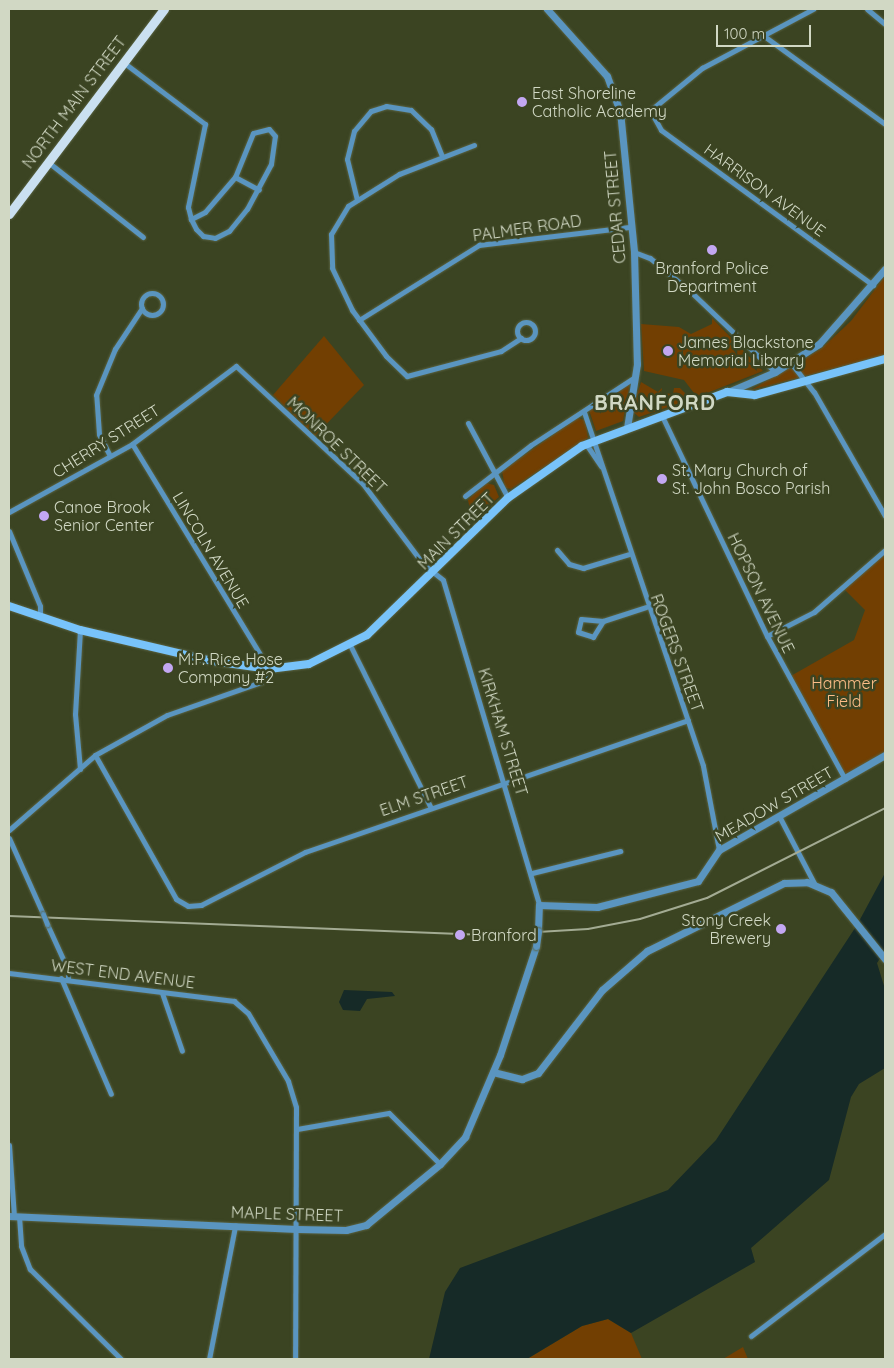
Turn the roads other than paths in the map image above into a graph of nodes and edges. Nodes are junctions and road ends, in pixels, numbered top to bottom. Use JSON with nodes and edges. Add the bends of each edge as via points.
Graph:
{"nodes":[{"id":1,"x":164,"y":9,"type":"edge"},
{"id":2,"x":547,"y":9,"type":"edge"},
{"id":3,"x":813,"y":9,"type":"edge"},
{"id":4,"x":867,"y":9,"type":"edge"},
{"id":5,"x":885,"y":24,"type":"edge"},
{"id":6,"x":764,"y":36,"type":"junction"},
{"id":7,"x":123,"y":62,"type":"junction"},
{"id":8,"x":650,"y":110,"type":"junction"},
{"id":9,"x":622,"y":116,"type":"junction"},
{"id":10,"x":885,"y":124,"type":"edge"},
{"id":11,"x":474,"y":145,"type":"dead end"},
{"id":12,"x":442,"y":156,"type":"junction"},
{"id":13,"x":48,"y":162,"type":"junction"},
{"id":14,"x":235,"y":177,"type":"junction"},
{"id":15,"x":259,"y":190,"type":"junction"},
{"id":16,"x":357,"y":200,"type":"junction"},
{"id":17,"x":9,"y":214,"type":"edge"},
{"id":18,"x":192,"y":219,"type":"junction"},
{"id":19,"x":629,"y":227,"type":"junction"},
{"id":20,"x":143,"y":236,"type":"dead end"},
{"id":21,"x":634,"y":252,"type":"junction"},
{"id":22,"x":885,"y":269,"type":"edge"},
{"id":23,"x":873,"y":285,"type":"junction"},
{"id":24,"x":142,"y":308,"type":"junction"},
{"id":25,"x":359,"y":320,"type":"junction"},
{"id":26,"x":521,"y":338,"type":"dead end"},
{"id":27,"x":885,"y":359,"type":"edge"},
{"id":28,"x":791,"y":364,"type":"junction"},
{"id":29,"x":236,"y":366,"type":"joint"},
{"id":30,"x":775,"y":372,"type":"junction"},
{"id":31,"x":636,"y":377,"type":"junction"},
{"id":32,"x":806,"y":383,"type":"junction"},
{"id":33,"x":727,"y":392,"type":"junction"},
{"id":34,"x":584,"y":412,"type":"junction"},
{"id":35,"x":662,"y":416,"type":"junction"},
{"id":36,"x":468,"y":423,"type":"dead end"},
{"id":37,"x":627,"y":428,"type":"junction"},
{"id":38,"x":596,"y":440,"type":"junction"},
{"id":39,"x":132,"y":444,"type":"junction"},
{"id":40,"x":586,"y":444,"type":"junction"},
{"id":41,"x":110,"y":454,"type":"junction"},
{"id":42,"x":601,"y":466,"type":"junction"},
{"id":43,"x":494,"y":473,"type":"junction"},
{"id":44,"x":465,"y":496,"type":"dead end"},
{"id":45,"x":508,"y":498,"type":"junction"},
{"id":46,"x":9,"y":512,"type":"edge"},
{"id":47,"x":885,"y":516,"type":"edge"},
{"id":48,"x":9,"y":531,"type":"edge"},
{"id":49,"x":557,"y":550,"type":"dead end"},
{"id":50,"x":885,"y":550,"type":"edge"},
{"id":51,"x":629,"y":554,"type":"junction"},
{"id":52,"x":433,"y":571,"type":"junction"},
{"id":53,"x":9,"y":606,"type":"edge"},
{"id":54,"x":646,"y":607,"type":"junction"},
{"id":55,"x":40,"y":618,"type":"junction"},
{"id":56,"x":603,"y":621,"type":"junction"},
{"id":57,"x":80,"y":630,"type":"junction"},
{"id":58,"x":767,"y":636,"type":"junction"},
{"id":59,"x":351,"y":647,"type":"junction"},
{"id":60,"x":269,"y":669,"type":"junction"},
{"id":61,"x":688,"y":720,"type":"junction"},
{"id":62,"x":95,"y":755,"type":"junction"},
{"id":63,"x":885,"y":756,"type":"edge"},
{"id":64,"x":80,"y":769,"type":"junction"},
{"id":65,"x":845,"y":778,"type":"junction"},
{"id":66,"x":505,"y":783,"type":"junction"},
{"id":67,"x":430,"y":806,"type":"junction"},
{"id":68,"x":779,"y":816,"type":"junction"},
{"id":69,"x":9,"y":830,"type":"edge"},
{"id":70,"x":9,"y":838,"type":"edge"},
{"id":71,"x":719,"y":850,"type":"junction"},
{"id":72,"x":620,"y":851,"type":"dead end"},
{"id":73,"x":532,"y":873,"type":"junction"},
{"id":74,"x":814,"y":883,"type":"junction"},
{"id":75,"x":539,"y":905,"type":"junction"},
{"id":76,"x":885,"y":959,"type":"edge"},
{"id":77,"x":9,"y":973,"type":"edge"},
{"id":78,"x":61,"y":978,"type":"junction"},
{"id":79,"x":68,"y":979,"type":"junction"},
{"id":80,"x":162,"y":993,"type":"junction"},
{"id":81,"x":182,"y":1051,"type":"dead end"},
{"id":82,"x":493,"y":1072,"type":"junction"},
{"id":83,"x":111,"y":1094,"type":"dead end"},
{"id":84,"x":297,"y":1128,"type":"junction"},
{"id":85,"x":9,"y":1145,"type":"edge"},
{"id":86,"x":440,"y":1164,"type":"junction"},
{"id":87,"x":14,"y":1216,"type":"edge"},
{"id":88,"x":235,"y":1226,"type":"junction"},
{"id":89,"x":297,"y":1229,"type":"junction"},
{"id":90,"x":885,"y":1234,"type":"edge"},
{"id":91,"x":751,"y":1336,"type":"dead end"},
{"id":92,"x":121,"y":1359,"type":"edge"},
{"id":93,"x":209,"y":1359,"type":"edge"},
{"id":94,"x":295,"y":1359,"type":"edge"}],
"edges":[{"from":1,"to":7,"type":"main road","name":"NORTH MAIN STREET"},
{"from":2,"to":9,"type":"street","name":"CEDAR STREET","via":[[607,76]]},
{"from":3,"to":6,"type":"street"},
{"from":4,"to":5,"type":"street"},
{"from":6,"to":8,"type":"street","via":[[702,68]]},
{"from":6,"to":10,"type":"street"},
{"from":7,"to":13,"type":"main road","name":"NORTH MAIN STREET"},
{"from":7,"to":18,"type":"street","via":[[205,124],[190,195]]},
{"from":8,"to":9,"type":"street"},
{"from":8,"to":23,"type":"street","name":"HARRISON AVENUE","via":[[661,130]]},
{"from":9,"to":19,"type":"street","name":"CEDAR STREET"},
{"from":11,"to":12,"type":"street"},
{"from":12,"to":16,"type":"street","via":[[399,174]]},
{"from":12,"to":16,"type":"street","via":[[432,129],[411,110],[386,106],[371,111],[354,131],[347,159]]},
{"from":13,"to":17,"type":"main road","name":"NORTH MAIN STREET"},
{"from":13,"to":20,"type":"street"},
{"from":14,"to":15,"type":"street"},
{"from":14,"to":15,"type":"street","via":[[253,133],[270,130],[276,146]]},
{"from":14,"to":18,"type":"street","via":[[205,212]]},
{"from":15,"to":18,"type":"street","via":[[229,231],[215,238],[203,236]]},
{"from":16,"to":25,"type":"street","via":[[336,222],[330,246],[336,277]]},
{"from":19,"to":21,"type":"street","name":"CEDAR STREET"},
{"from":19,"to":25,"type":"street","name":"PALMER ROAD","via":[[479,245]]},
{"from":21,"to":30,"type":"street","via":[[650,258],[692,293]]},
{"from":21,"to":31,"type":"street","name":"CEDAR STREET"},
{"from":22,"to":23,"type":"street","name":"MAIN STREET"},
{"from":23,"to":28,"type":"street","name":"MAIN STREET","via":[[838,326]]},
{"from":24,"to":24,"type":"street","via":[[156,314],[162,300],[148,293]]},
{"from":24,"to":41,"type":"street","via":[[115,349],[96,395],[99,434]]},
{"from":25,"to":26,"type":"street","via":[[407,376],[501,351]]},
{"from":27,"to":32,"type":"main road"},
{"from":28,"to":30,"type":"street","name":"MAIN STREET"},
{"from":28,"to":32,"type":"street"},
{"from":29,"to":39,"type":"street","name":"CHERRY STREET"},
{"from":29,"to":52,"type":"street","name":"MONROE STREET","via":[[363,484]]},
{"from":30,"to":33,"type":"street","name":"MAIN STREET"},
{"from":31,"to":34,"type":"street"},
{"from":31,"to":37,"type":"street","name":"CEDAR STREET"},
{"from":32,"to":33,"type":"main road","via":[[755,395]]},
{"from":32,"to":47,"type":"street"},
{"from":33,"to":35,"type":"main road","name":"MAIN STREET"},
{"from":34,"to":38,"type":"street","name":"ROGERS STREET"},
{"from":34,"to":43,"type":"street"},
{"from":35,"to":37,"type":"main road","name":"MAIN STREET"},
{"from":35,"to":58,"type":"street","name":"HOPSON AVENUE"},
{"from":36,"to":43,"type":"street"},
{"from":37,"to":38,"type":"main road","name":"MAIN STREET"},
{"from":38,"to":40,"type":"main road","name":"MAIN STREET"},
{"from":38,"to":42,"type":"street","name":"ROGERS STREET"},
{"from":39,"to":41,"type":"street","name":"CHERRY STREET"},
{"from":39,"to":60,"type":"street","name":"LINCOLN AVENUE"},
{"from":40,"to":42,"type":"street","name":"ROGERS STREET"},
{"from":40,"to":45,"type":"main road","name":"MAIN STREET"},
{"from":41,"to":46,"type":"street","name":"CHERRY STREET"},
{"from":42,"to":51,"type":"street","name":"ROGERS STREET"},
{"from":43,"to":44,"type":"street"},
{"from":43,"to":45,"type":"street"},
{"from":45,"to":52,"type":"main road","name":"MAIN STREET"},
{"from":48,"to":55,"type":"street","via":[[40,606]]},
{"from":49,"to":51,"type":"street","via":[[569,564],[583,568]]},
{"from":50,"to":58,"type":"street","via":[[814,612]]},
{"from":51,"to":54,"type":"street","name":"ROGERS STREET"},
{"from":52,"to":59,"type":"main road","name":"MAIN STREET"},
{"from":52,"to":66,"type":"street","name":"KIRKHAM STREET","via":[[443,580],[452,600]]},
{"from":53,"to":55,"type":"main road","name":"MAIN STREET"},
{"from":54,"to":56,"type":"street"},
{"from":54,"to":61,"type":"street","name":"ROGERS STREET"},
{"from":55,"to":57,"type":"main road","name":"MAIN STREET"},
{"from":56,"to":56,"type":"street","via":[[593,637],[578,632],[581,619]]},
{"from":57,"to":60,"type":"main road","name":"MAIN STREET","via":[[212,661]]},
{"from":57,"to":64,"type":"street","via":[[75,714]]},
{"from":58,"to":65,"type":"street","name":"HOPSON AVENUE"},
{"from":59,"to":60,"type":"main road","name":"MAIN STREET","via":[[309,664]]},
{"from":59,"to":67,"type":"street"},
{"from":60,"to":62,"type":"street","via":[[261,682],[167,715]]},
{"from":61,"to":66,"type":"street","name":"ELM STREET"},
{"from":61,"to":71,"type":"street","name":"ROGERS STREET","via":[[703,766]]},
{"from":62,"to":64,"type":"street"},
{"from":62,"to":67,"type":"street","name":"ELM STREET","via":[[176,899],[188,906],[201,904],[305,852]]},
{"from":63,"to":65,"type":"street","name":"MEADOW STREET"},
{"from":64,"to":69,"type":"street"},
{"from":65,"to":68,"type":"street","name":"MEADOW STREET"},
{"from":66,"to":67,"type":"street","name":"ELM STREET"},
{"from":66,"to":73,"type":"street","name":"KIRKHAM STREET"},
{"from":68,"to":71,"type":"street","name":"MEADOW STREET"},
{"from":68,"to":74,"type":"street"},
{"from":70,"to":79,"type":"street","bridge":true,"via":[[48,924]]},
{"from":71,"to":75,"type":"street","name":"MEADOW STREET","via":[[704,877],[669,890],[597,907]]},
{"from":72,"to":73,"type":"street"},
{"from":73,"to":75,"type":"street","name":"KIRKHAM STREET"},
{"from":74,"to":76,"type":"street","via":[[831,892]]},
{"from":74,"to":82,"type":"street","via":[[775,886],[664,940],[602,990],[538,1073],[522,1079]]},
{"from":75,"to":82,"type":"street","name":"MAPLE STREET","bridge":true,"via":[[536,946]]},
{"from":77,"to":78,"type":"street","name":"WEST END AVENUE"},
{"from":78,"to":79,"type":"street","name":"WEST END AVENUE"},
{"from":78,"to":83,"type":"street"},
{"from":79,"to":80,"type":"street","name":"WEST END AVENUE"},
{"from":80,"to":81,"type":"street"},
{"from":80,"to":84,"type":"street","name":"WEST END AVENUE","via":[[234,1001],[248,1013],[288,1081]]},
{"from":82,"to":86,"type":"street","name":"MAPLE STREET","via":[[466,1137]]},
{"from":84,"to":86,"type":"street","via":[[389,1113]]},
{"from":84,"to":89,"type":"street"},
{"from":85,"to":87,"type":"street"},
{"from":86,"to":89,"type":"street","name":"MAPLE STREET","via":[[366,1224],[346,1230]]},
{"from":87,"to":88,"type":"street","name":"MAPLE STREET"},
{"from":87,"to":92,"type":"street","via":[[30,1269]]},
{"from":88,"to":89,"type":"street","name":"MAPLE STREET"},
{"from":88,"to":93,"type":"street"},
{"from":89,"to":94,"type":"street","via":[[292,1320]]},
{"from":90,"to":91,"type":"street"}]}
